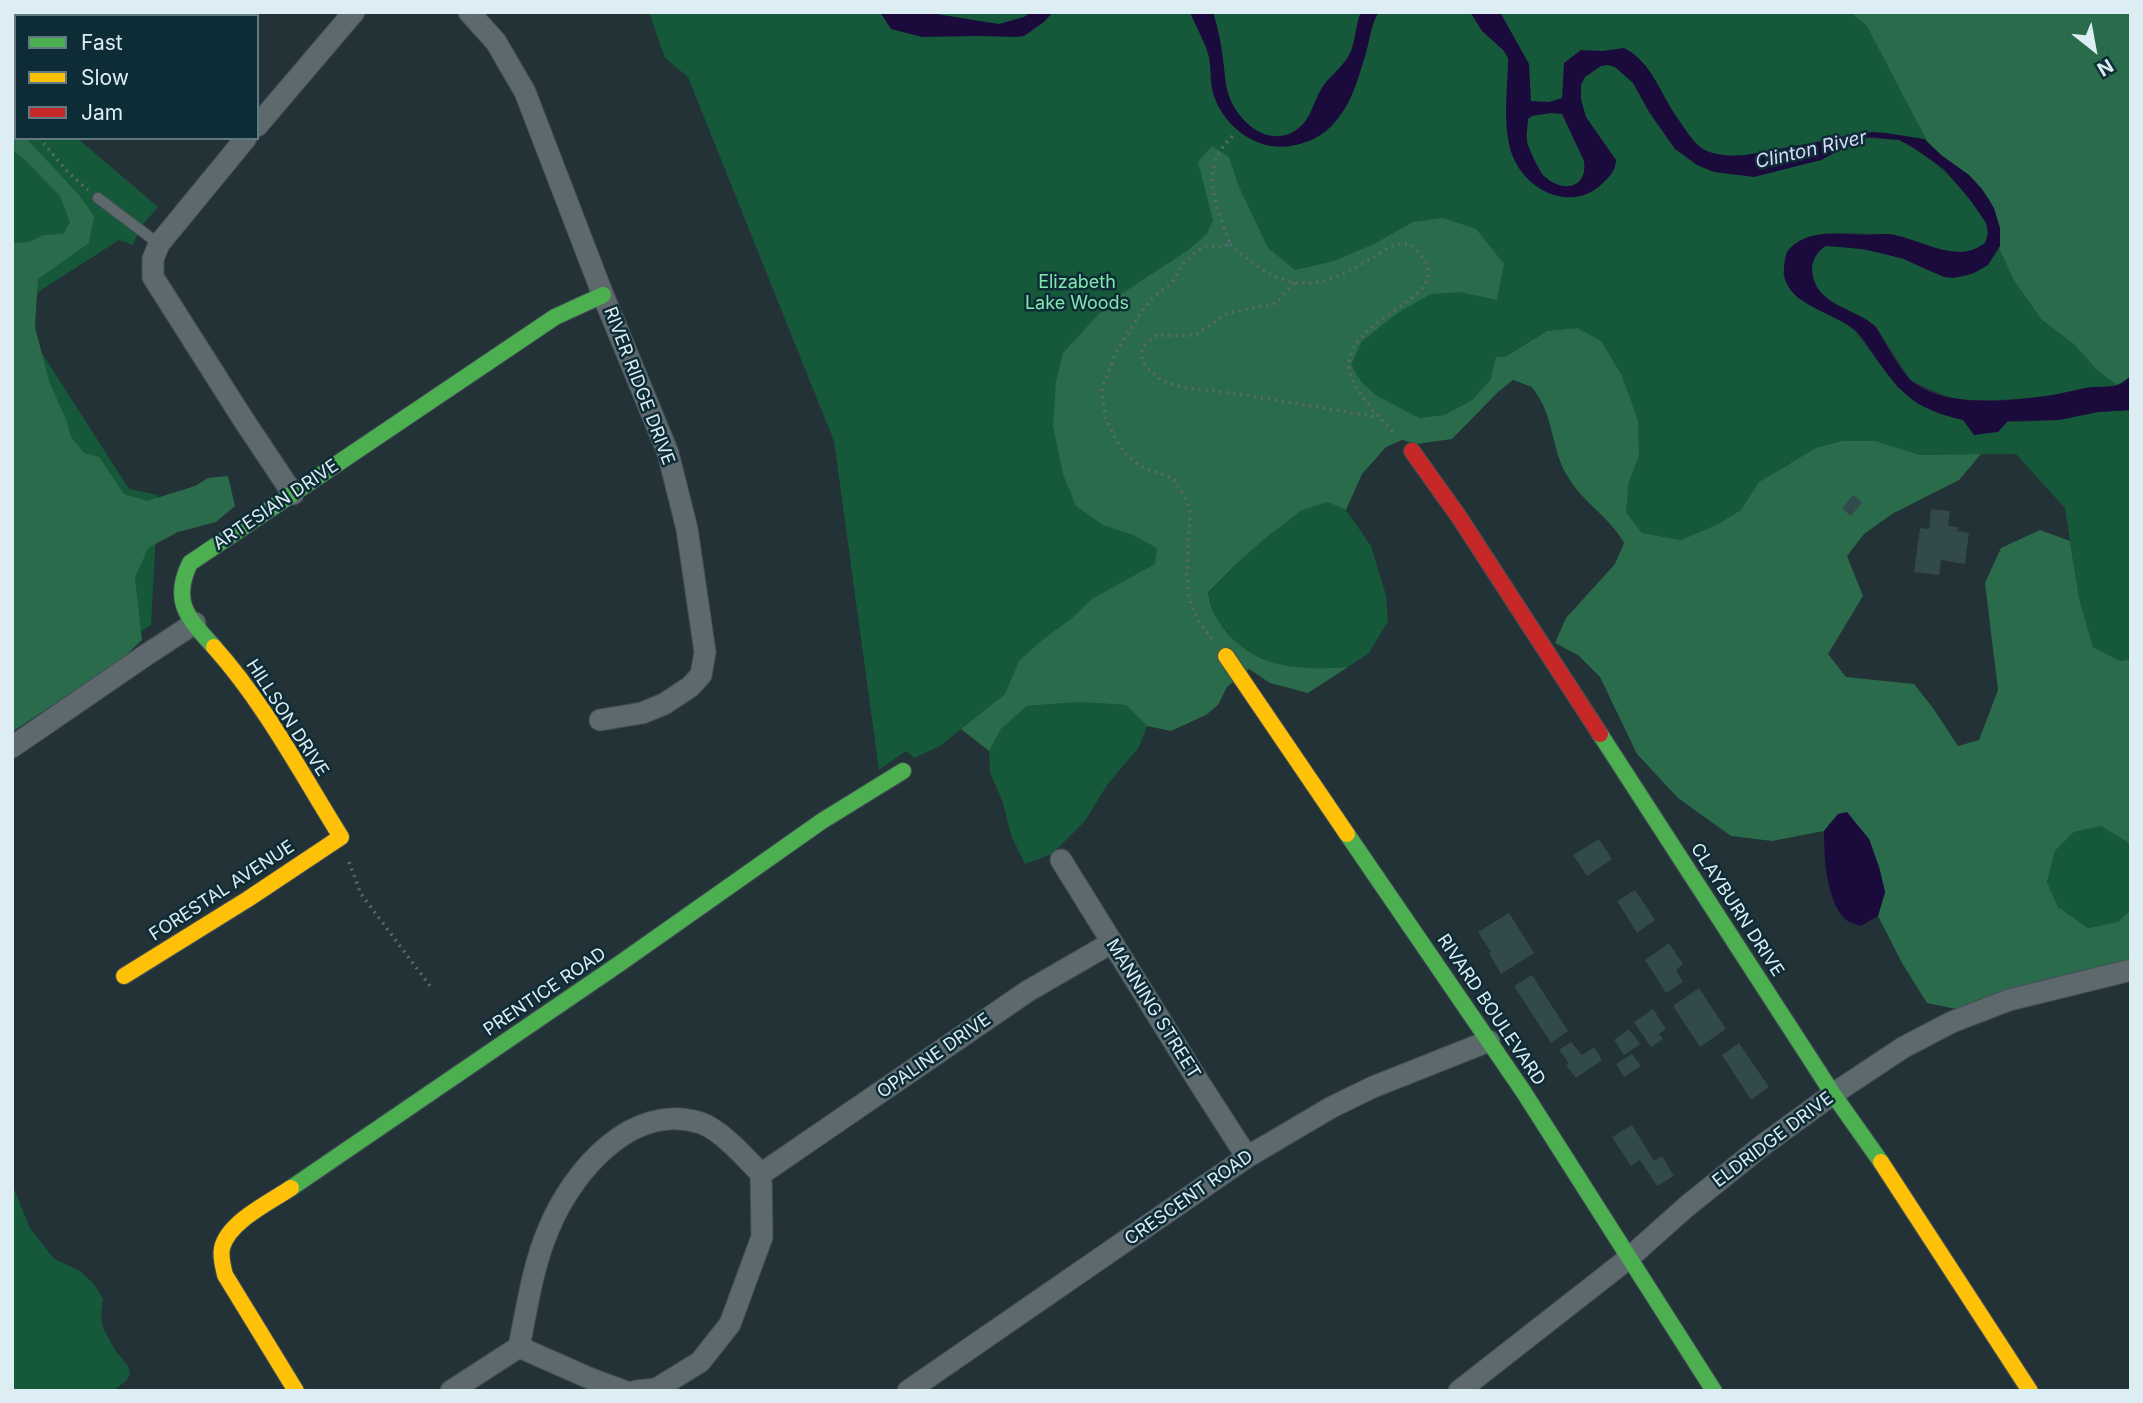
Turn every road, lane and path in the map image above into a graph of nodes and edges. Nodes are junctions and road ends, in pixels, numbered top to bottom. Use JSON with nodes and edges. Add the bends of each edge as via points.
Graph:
{"nodes":[{"id":1,"x":354,"y":12,"type":"edge"},
{"id":2,"x":469,"y":12,"type":"edge"},
{"id":3,"x":259,"y":124,"type":"edge"},
{"id":4,"x":1234,"y":135,"type":"dead end"},
{"id":5,"x":41,"y":140,"type":"edge"},
{"id":6,"x":244,"y":140,"type":"edge"},
{"id":7,"x":98,"y":198,"type":"joint"},
{"id":8,"x":1230,"y":243,"type":"junction"},
{"id":9,"x":159,"y":244,"type":"junction"},
{"id":10,"x":1294,"y":283,"type":"junction"},
{"id":11,"x":603,"y":295,"type":"junction"},
{"id":12,"x":1380,"y":418,"type":"junction"},
{"id":13,"x":1412,"y":451,"type":"joint"},
{"id":14,"x":293,"y":494,"type":"junction"},
{"id":15,"x":195,"y":623,"type":"junction"},
{"id":16,"x":1226,"y":656,"type":"joint"},
{"id":17,"x":600,"y":720,"type":"dead end"},
{"id":18,"x":12,"y":747,"type":"edge"},
{"id":19,"x":903,"y":771,"type":"dead end"},
{"id":20,"x":341,"y":837,"type":"junction"},
{"id":21,"x":1061,"y":860,"type":"dead end"},
{"id":22,"x":1111,"y":943,"type":"junction"},
{"id":23,"x":2131,"y":970,"type":"edge"},
{"id":24,"x":124,"y":976,"type":"dead end"},
{"id":25,"x":433,"y":990,"type":"dead end"},
{"id":26,"x":1489,"y":1041,"type":"junction"},
{"id":27,"x":1833,"y":1094,"type":"junction"},
{"id":28,"x":1247,"y":1157,"type":"junction"},
{"id":29,"x":761,"y":1174,"type":"junction"},
{"id":30,"x":1629,"y":1258,"type":"junction"},
{"id":31,"x":519,"y":1347,"type":"junction"},
{"id":32,"x":296,"y":1391,"type":"edge"},
{"id":33,"x":451,"y":1391,"type":"edge"},
{"id":34,"x":624,"y":1391,"type":"edge"},
{"id":35,"x":636,"y":1391,"type":"edge"},
{"id":36,"x":908,"y":1391,"type":"edge"},
{"id":37,"x":1459,"y":1391,"type":"edge"},
{"id":38,"x":1714,"y":1391,"type":"edge"},
{"id":39,"x":2030,"y":1391,"type":"edge"}],
"edges":[{"from":1,"to":3,"type":"street"},
{"from":2,"to":11,"type":"street","name":"RIVER RIDGE DRIVE","via":[[496,43],[525,92]]},
{"from":4,"to":8,"type":"path","via":[[1221,151],[1212,175],[1212,189]]},
{"from":5,"to":7,"type":"path","via":[[77,182]]},
{"from":6,"to":9,"type":"street"},
{"from":7,"to":9,"type":"lane"},
{"from":8,"to":10,"type":"path","via":[[1260,269]]},
{"from":8,"to":16,"type":"path","via":[[1197,251],[1181,265],[1172,283],[1153,297],[1116,352],[1102,390],[1105,418],[1126,454],[1140,466],[1174,479],[1185,498],[1190,511],[1189,598],[1198,620]]},
{"from":9,"to":14,"type":"street","via":[[153,277]]},
{"from":10,"to":12,"type":"path","via":[[1321,283],[1399,244],[1412,245],[1423,258],[1429,276],[1424,288],[1365,332],[1353,347],[1348,365],[1357,390]]},
{"from":10,"to":12,"type":"path","via":[[1276,303],[1228,313],[1195,335],[1155,336],[1143,347],[1145,366],[1161,380],[1181,387]]},
{"from":11,"to":14,"type":"street","name":"ARTESIAN DRIVE","via":[[555,317]]},
{"from":11,"to":17,"type":"street","name":"RIVER RIDGE DRIVE","via":[[668,453],[687,529],[705,652],[701,675],[664,704]]},
{"from":12,"to":13,"type":"path"},
{"from":13,"to":27,"type":"street","name":"CLAYBURN DRIVE"},
{"from":14,"to":15,"type":"street","name":"ARTESIAN DRIVE","via":[[190,563],[180,584],[182,600]]},
{"from":15,"to":18,"type":"street"},
{"from":15,"to":20,"type":"street","name":"HILLSON DRIVE","via":[[234,670]]},
{"from":16,"to":26,"type":"street","name":"RIVARD BOULEVARD"},
{"from":19,"to":32,"type":"street","name":"PRENTICE ROAD","via":[[758,865],[237,1224],[219,1254],[225,1275]]},
{"from":20,"to":24,"type":"street","name":"FORESTAL AVENUE"},
{"from":20,"to":25,"type":"path","via":[[361,894]]},
{"from":21,"to":22,"type":"street","name":"MANNING STREET"},
{"from":22,"to":28,"type":"street","name":"MANNING STREET"},
{"from":22,"to":29,"type":"street","name":"OPALINE DRIVE","via":[[1028,991]]},
{"from":23,"to":27,"type":"street","name":"ELDRIDGE DRIVE","via":[[2009,1000],[1952,1022]]},
{"from":26,"to":28,"type":"street","name":"CRESCENT ROAD","via":[[1363,1092]]},
{"from":26,"to":30,"type":"street","name":"RIVARD BOULEVARD"},
{"from":27,"to":30,"type":"street","name":"ELDRIDGE DRIVE","via":[[1696,1199]]},
{"from":27,"to":39,"type":"street","name":"CLAYBURN DRIVE"},
{"from":28,"to":36,"type":"street","name":"CRESCENT ROAD"},
{"from":29,"to":31,"type":"street","via":[[736,1147],[703,1124],[673,1118],[631,1128],[607,1146],[575,1182],[549,1227],[534,1272]]},
{"from":29,"to":35,"type":"street","via":[[762,1237],[730,1324],[700,1362],[656,1389]]},
{"from":30,"to":37,"type":"street","name":"ELDRIDGE DRIVE"},
{"from":30,"to":38,"type":"street","name":"RIVARD BOULEVARD"},
{"from":31,"to":33,"type":"street"},
{"from":31,"to":34,"type":"street"}]}
